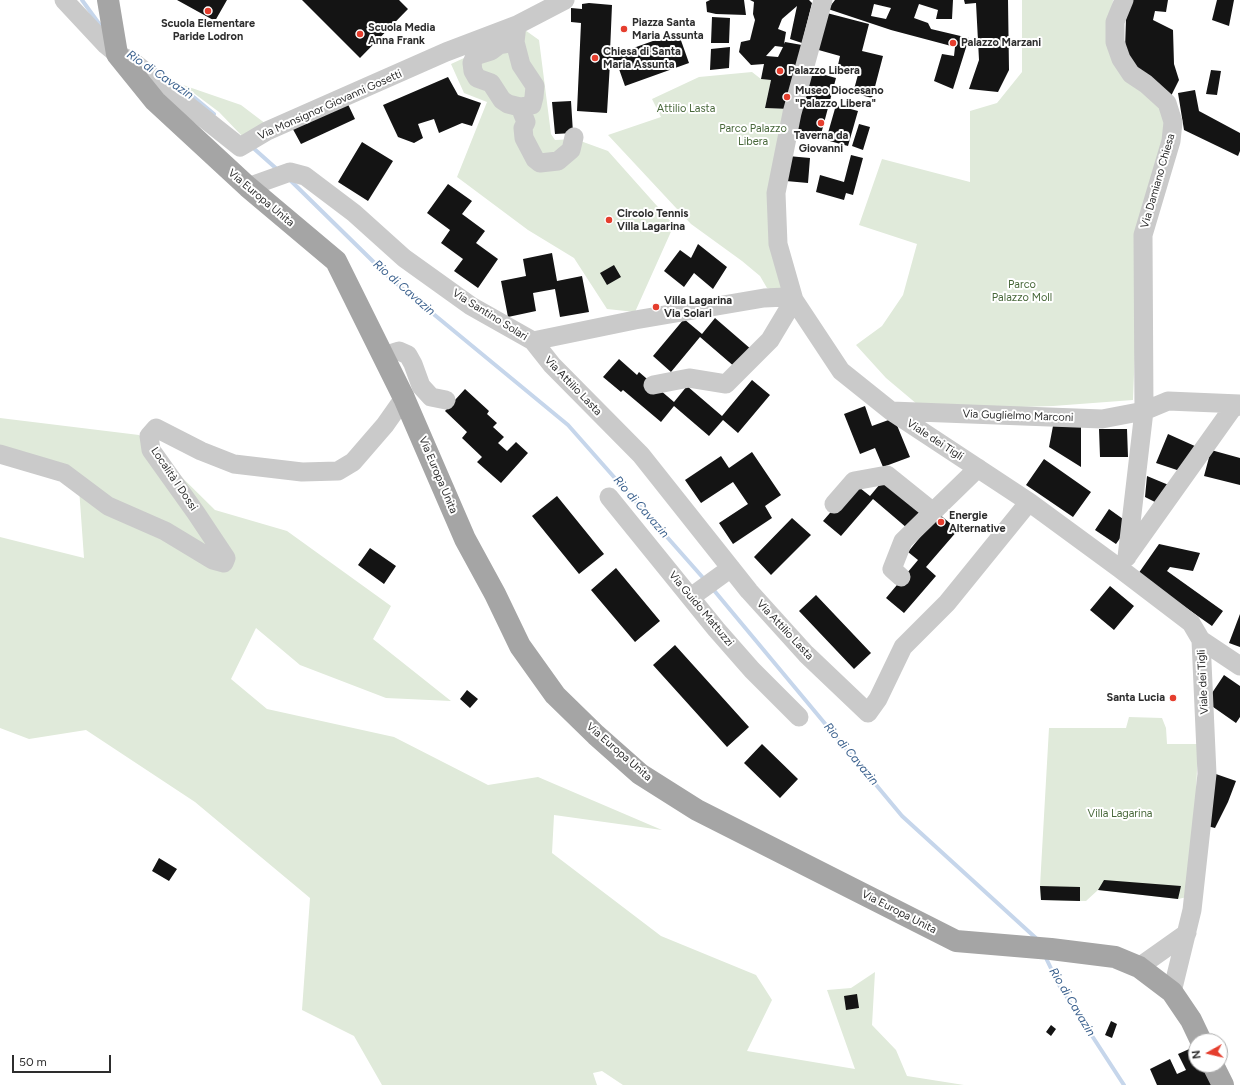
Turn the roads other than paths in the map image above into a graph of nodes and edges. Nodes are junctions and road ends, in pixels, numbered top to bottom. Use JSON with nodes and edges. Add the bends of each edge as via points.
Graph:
{"nodes":[{"id":1,"x":64,"y":0,"type":"edge"},
{"id":2,"x":108,"y":0,"type":"edge"},
{"id":3,"x":823,"y":0,"type":"edge"},
{"id":4,"x":1124,"y":0,"type":"edge"},
{"id":5,"x":564,"y":1,"type":"edge"},
{"id":6,"x":516,"y":34,"type":"junction"},
{"id":7,"x":117,"y":54,"type":"junction"},
{"id":8,"x":520,"y":107,"type":"junction"},
{"id":9,"x":574,"y":137,"type":"dead end"},
{"id":10,"x":248,"y":187,"type":"junction"},
{"id":11,"x":794,"y":300,"type":"junction"},
{"id":12,"x":533,"y":341,"type":"junction"},
{"id":13,"x":383,"y":356,"type":"junction"},
{"id":14,"x":653,"y":385,"type":"dead end"},
{"id":15,"x":404,"y":398,"type":"junction"},
{"id":16,"x":446,"y":400,"type":"dead end"},
{"id":17,"x":1240,"y":404,"type":"edge"},
{"id":18,"x":891,"y":411,"type":"junction"},
{"id":19,"x":1144,"y":411,"type":"junction"},
{"id":20,"x":0,"y":454,"type":"edge"},
{"id":21,"x":978,"y":468,"type":"junction"},
{"id":22,"x":609,"y":497,"type":"dead end"},
{"id":23,"x":1029,"y":502,"type":"junction"},
{"id":24,"x":834,"y":504,"type":"dead end"},
{"id":25,"x":933,"y":512,"type":"junction"},
{"id":26,"x":1123,"y":563,"type":"junction"},
{"id":27,"x":731,"y":568,"type":"junction"},
{"id":28,"x":901,"y":577,"type":"dead end"},
{"id":29,"x":691,"y":597,"type":"junction"},
{"id":30,"x":1201,"y":640,"type":"junction"},
{"id":31,"x":1240,"y":666,"type":"edge"},
{"id":32,"x":798,"y":717,"type":"dead end"},
{"id":33,"x":1187,"y":933,"type":"junction"},
{"id":34,"x":1139,"y":967,"type":"junction"},
{"id":35,"x":1172,"y":992,"type":"junction"},
{"id":36,"x":1197,"y":1033,"type":"edge"},
{"id":37,"x":1217,"y":1073,"type":"edge"},
{"id":38,"x":1223,"y":1085,"type":"edge"}],
"edges":[{"from":1,"to":7,"type":"street","name":"Via Monsignor Giovanni Gosetti"},
{"from":2,"to":7,"type":"main road"},
{"from":3,"to":11,"type":"street","name":"Viale dei Tigli","via":[[792,113],[776,193],[778,244]]},
{"from":4,"to":19,"type":"street","name":"Via Damiano Chiesa","via":[[1115,22],[1115,42],[1121,59],[1131,74],[1167,103],[1173,122],[1171,140],[1143,235]]},
{"from":5,"to":6,"type":"street","name":"Via Monsignor Giovanni Gosetti"},
{"from":6,"to":7,"type":"street","name":"Via Monsignor Giovanni Gosetti","via":[[446,52],[268,131],[240,147],[132,61]]},
{"from":6,"to":8,"type":"street","via":[[521,65],[535,86],[532,105]]},
{"from":6,"to":8,"type":"street","via":[[476,56],[472,63],[476,78],[491,83],[502,100],[508,104]]},
{"from":7,"to":10,"type":"main road","name":"Via Europa Unita","via":[[155,102]]},
{"from":8,"to":9,"type":"street","via":[[526,122],[523,128],[524,138],[535,159],[540,163],[558,161],[565,156],[571,150]]},
{"from":10,"to":12,"type":"street","name":"Via Santino Solari","via":[[290,172],[305,176],[354,213],[404,258],[472,306]]},
{"from":10,"to":13,"type":"main road","name":"Via Europa Unita","via":[[336,260]]},
{"from":11,"to":12,"type":"street","name":"Via Santino Solari","via":[[786,296],[764,298]]},
{"from":11,"to":14,"type":"street","via":[[755,365],[726,384],[689,378]]},
{"from":11,"to":18,"type":"street","name":"Viale dei Tigli","via":[[841,370]]},
{"from":12,"to":27,"type":"street","name":"Via Attilio Lasta","via":[[552,365],[641,455]]},
{"from":13,"to":15,"type":"main road","name":"Via Europa Unita"},
{"from":13,"to":16,"type":"street","via":[[399,351],[408,356],[421,386],[431,397]]},
{"from":15,"to":20,"type":"street","name":"Località I Dossi","via":[[353,462],[338,471],[302,472],[234,464],[201,451],[156,428],[149,436],[150,450],[222,551],[226,558],[224,563],[213,560],[165,531],[108,506],[64,473]]},
{"from":15,"to":34,"type":"main road","name":"Via Europa Unita","via":[[465,539],[520,646],[555,695],[640,774],[696,810],[956,941],[1115,957]]},
{"from":17,"to":19,"type":"street","name":"Via Guglielmo Marconi","via":[[1168,401]]},
{"from":17,"to":26,"type":"street","via":[[1232,409]]},
{"from":18,"to":19,"type":"street","name":"Via Guglielmo Marconi","via":[[1102,419]]},
{"from":18,"to":21,"type":"street","name":"Viale dei Tigli"},
{"from":19,"to":26,"type":"street"},
{"from":21,"to":23,"type":"street","name":"Viale dei Tigli"},
{"from":21,"to":25,"type":"street"},
{"from":22,"to":29,"type":"street","name":"Via Guido Mattuzzi"},
{"from":23,"to":26,"type":"street","name":"Viale dei Tigli"},
{"from":23,"to":27,"type":"street","name":"Via Attilio Lasta","via":[[947,603],[903,647],[878,699],[868,713],[806,654]]},
{"from":24,"to":25,"type":"street","via":[[854,481],[887,475]]},
{"from":25,"to":28,"type":"street","via":[[904,542],[892,569]]},
{"from":26,"to":30,"type":"street","name":"Viale dei Tigli","via":[[1191,622]]},
{"from":27,"to":29,"type":"street"},
{"from":29,"to":32,"type":"street","name":"Via Guido Mattuzzi","via":[[752,670]]},
{"from":30,"to":31,"type":"street"},
{"from":30,"to":33,"type":"street","name":"Viale dei Tigli","via":[[1207,774],[1192,910]]},
{"from":33,"to":34,"type":"street"},
{"from":33,"to":35,"type":"street","name":"Viale dei Tigli"},
{"from":34,"to":35,"type":"main road","name":"Via Europa Unita"},
{"from":35,"to":36,"type":"main road","name":"Via Europa Unita"},
{"from":37,"to":38,"type":"main road"}]}
